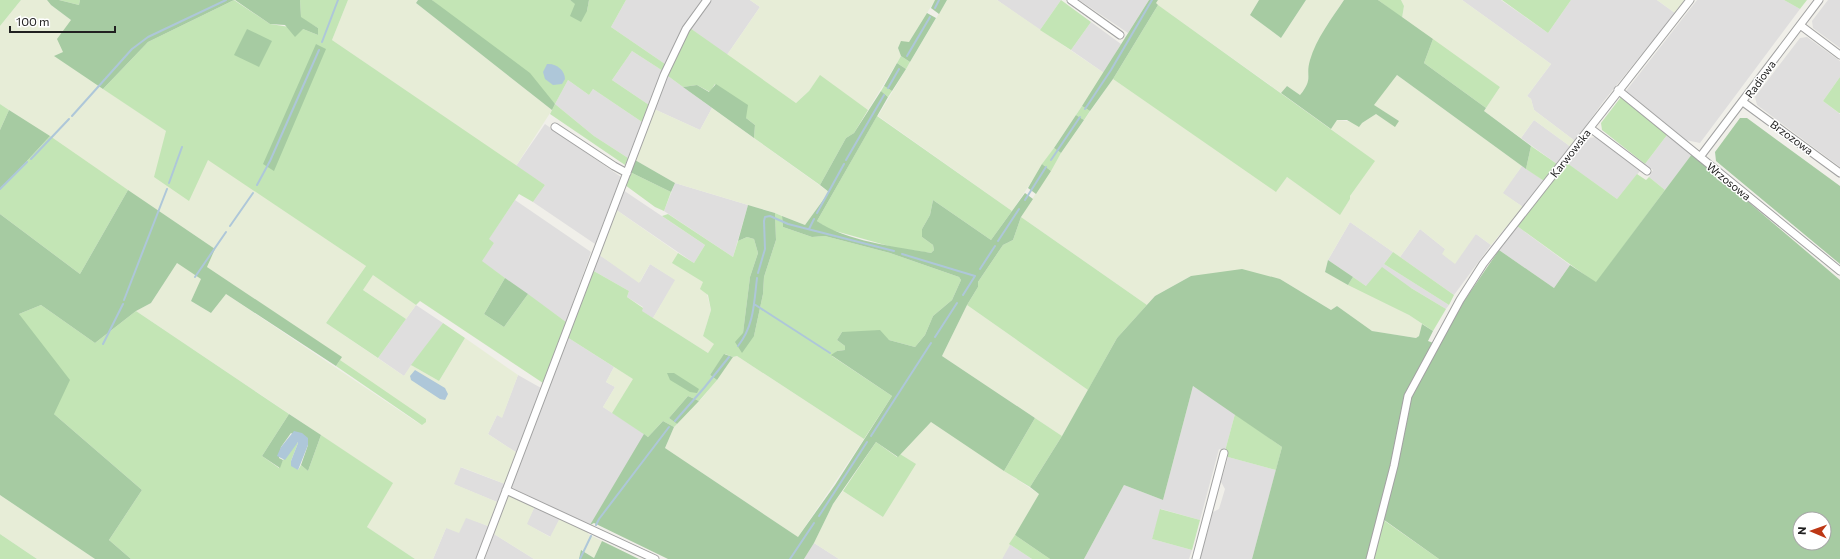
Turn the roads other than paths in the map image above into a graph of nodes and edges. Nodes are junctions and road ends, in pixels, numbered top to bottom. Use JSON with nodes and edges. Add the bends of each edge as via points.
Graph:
{"nodes":[{"id":1,"x":707,"y":0,"type":"edge"},
{"id":2,"x":1071,"y":0,"type":"edge"},
{"id":3,"x":1690,"y":0,"type":"edge"},
{"id":4,"x":1818,"y":0,"type":"edge"},
{"id":5,"x":1800,"y":25,"type":"junction"},
{"id":6,"x":1120,"y":35,"type":"dead end"},
{"id":7,"x":1840,"y":54,"type":"edge"},
{"id":8,"x":1618,"y":90,"type":"junction"},
{"id":9,"x":1743,"y":102,"type":"junction"},
{"id":10,"x":555,"y":127,"type":"dead end"},
{"id":11,"x":1590,"y":128,"type":"junction"},
{"id":12,"x":1700,"y":157,"type":"junction"},
{"id":13,"x":1647,"y":172,"type":"dead end"},
{"id":14,"x":627,"y":173,"type":"junction"},
{"id":15,"x":1840,"y":173,"type":"edge"},
{"id":16,"x":1840,"y":272,"type":"edge"},
{"id":17,"x":1224,"y":453,"type":"dead end"},
{"id":18,"x":506,"y":490,"type":"junction"},
{"id":19,"x":480,"y":559,"type":"edge"},
{"id":20,"x":656,"y":559,"type":"edge"},
{"id":21,"x":1196,"y":559,"type":"edge"},
{"id":22,"x":1370,"y":559,"type":"edge"}],
"edges":[{"from":1,"to":14,"type":"street","via":[[686,29],[674,53]]},
{"from":2,"to":6,"type":"street"},
{"from":3,"to":8,"type":"street","name":"Karwowska"},
{"from":4,"to":5,"type":"street","name":"Radiowa"},
{"from":5,"to":7,"type":"street"},
{"from":5,"to":9,"type":"street","name":"Radiowa"},
{"from":8,"to":11,"type":"street","name":"Karwowska"},
{"from":8,"to":12,"type":"street","name":"Wrzosowa"},
{"from":9,"to":12,"type":"street","name":"Radiowa"},
{"from":9,"to":15,"type":"street","name":"Brzozowa"},
{"from":10,"to":14,"type":"street"},
{"from":11,"to":13,"type":"street"},
{"from":11,"to":22,"type":"street","name":"Karwowska","via":[[1483,264],[1454,310],[1408,396],[1394,466]]},
{"from":12,"to":16,"type":"street","name":"Wrzosowa"},
{"from":14,"to":18,"type":"street"},
{"from":17,"to":21,"type":"street"},
{"from":18,"to":19,"type":"street"},
{"from":18,"to":20,"type":"street"}]}
